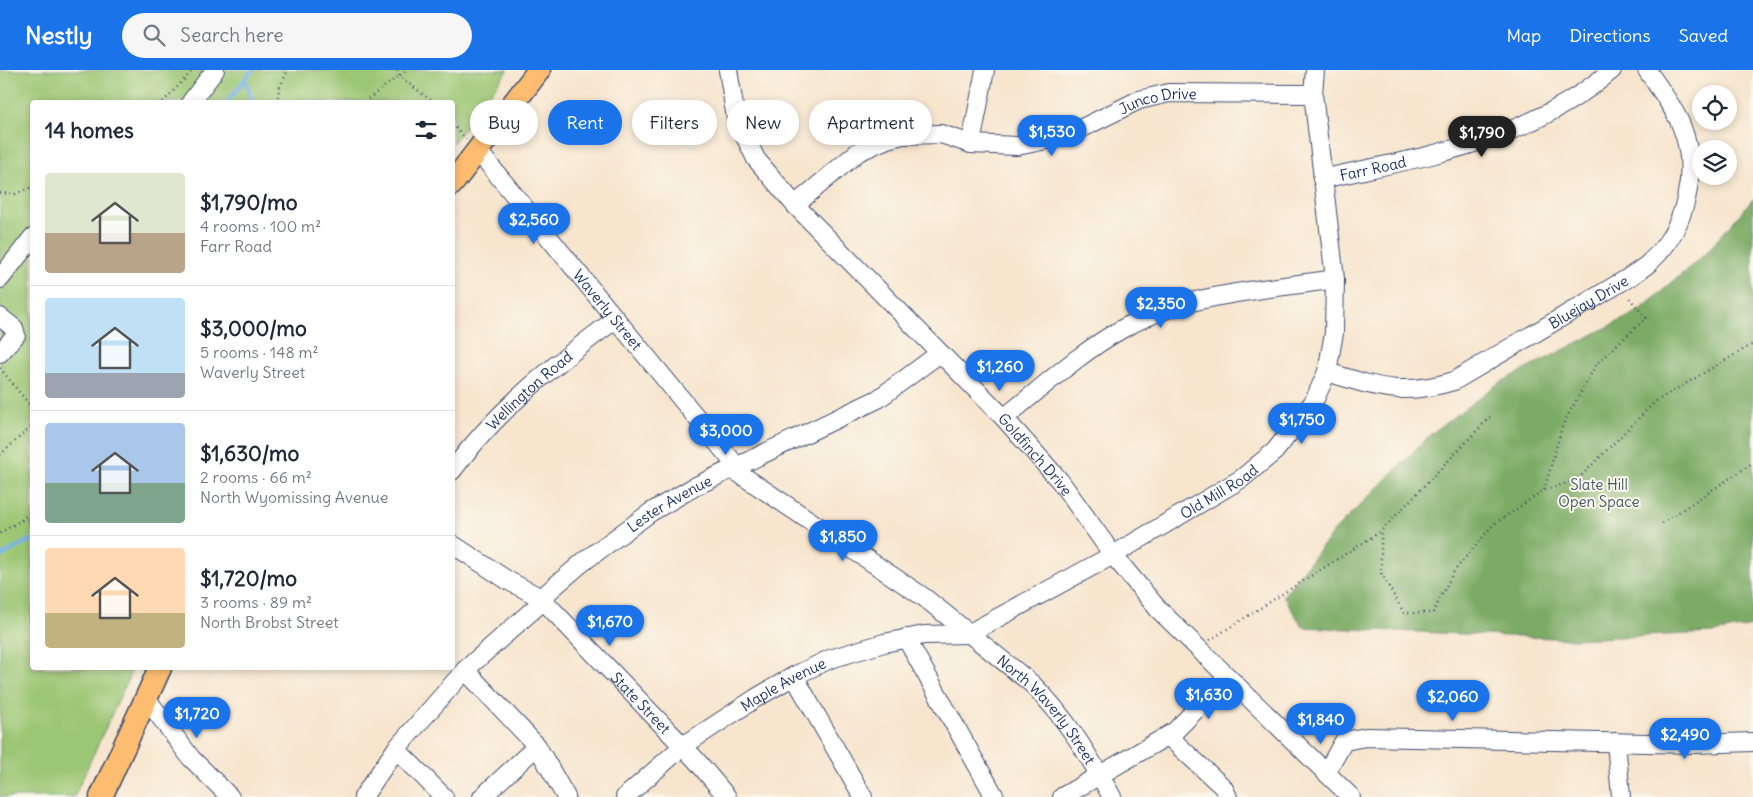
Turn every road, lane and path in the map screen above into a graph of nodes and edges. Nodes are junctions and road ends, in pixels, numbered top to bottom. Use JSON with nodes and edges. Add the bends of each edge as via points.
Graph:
{"nodes":[{"id":1,"x":193,"y":70,"type":"edge"},
{"id":2,"x":215,"y":70,"type":"edge"},
{"id":3,"x":288,"y":70,"type":"edge"},
{"id":4,"x":397,"y":70,"type":"edge"},
{"id":5,"x":407,"y":70,"type":"edge"},
{"id":6,"x":539,"y":70,"type":"edge"},
{"id":7,"x":728,"y":70,"type":"edge"},
{"id":8,"x":985,"y":70,"type":"edge"},
{"id":9,"x":1315,"y":70,"type":"edge"},
{"id":10,"x":1612,"y":70,"type":"edge"},
{"id":11,"x":1648,"y":70,"type":"edge"},
{"id":12,"x":399,"y":76,"type":"junction"},
{"id":13,"x":1313,"y":94,"type":"junction"},
{"id":14,"x":165,"y":100,"type":"edge"},
{"id":15,"x":192,"y":100,"type":"edge"},
{"id":16,"x":277,"y":100,"type":"edge"},
{"id":17,"x":367,"y":100,"type":"edge"},
{"id":18,"x":429,"y":100,"type":"edge"},
{"id":19,"x":971,"y":144,"type":"junction"},
{"id":20,"x":478,"y":151,"type":"junction"},
{"id":21,"x":1322,"y":179,"type":"junction"},
{"id":22,"x":455,"y":180,"type":"edge"},
{"id":23,"x":30,"y":188,"type":"edge"},
{"id":24,"x":0,"y":193,"type":"edge"},
{"id":25,"x":795,"y":205,"type":"junction"},
{"id":26,"x":30,"y":241,"type":"edge"},
{"id":27,"x":0,"y":279,"type":"edge"},
{"id":28,"x":1335,"y":279,"type":"junction"},
{"id":29,"x":1618,"y":284,"type":"junction"},
{"id":30,"x":0,"y":317,"type":"edge"},
{"id":31,"x":616,"y":319,"type":"junction"},
{"id":32,"x":1753,"y":344,"type":"edge"},
{"id":33,"x":0,"y":353,"type":"edge"},
{"id":34,"x":940,"y":353,"type":"junction"},
{"id":35,"x":0,"y":368,"type":"edge"},
{"id":36,"x":1326,"y":372,"type":"junction"},
{"id":37,"x":30,"y":406,"type":"edge"},
{"id":38,"x":1490,"y":416,"type":"dead end"},
{"id":39,"x":1004,"y":418,"type":"junction"},
{"id":40,"x":30,"y":428,"type":"edge"},
{"id":41,"x":0,"y":455,"type":"edge"},
{"id":42,"x":1753,"y":463,"type":"edge"},
{"id":43,"x":455,"y":468,"type":"edge"},
{"id":44,"x":736,"y":469,"type":"junction"},
{"id":45,"x":1544,"y":490,"type":"junction"},
{"id":46,"x":30,"y":513,"type":"edge"},
{"id":47,"x":30,"y":518,"type":"edge"},
{"id":48,"x":20,"y":521,"type":"junction"},
{"id":49,"x":1662,"y":523,"type":"dead end"},
{"id":50,"x":1381,"y":531,"type":"junction"},
{"id":51,"x":0,"y":533,"type":"edge"},
{"id":52,"x":455,"y":546,"type":"edge"},
{"id":53,"x":1113,"y":554,"type":"junction"},
{"id":54,"x":542,"y":599,"type":"junction"},
{"id":55,"x":968,"y":634,"type":"junction"},
{"id":56,"x":906,"y":638,"type":"junction"},
{"id":57,"x":1198,"y":648,"type":"junction"},
{"id":58,"x":159,"y":670,"type":"edge"},
{"id":59,"x":465,"y":670,"type":"junction"},
{"id":60,"x":794,"y":676,"type":"junction"},
{"id":61,"x":1228,"y":677,"type":"junction"},
{"id":62,"x":146,"y":698,"type":"junction"},
{"id":63,"x":1168,"y":736,"type":"junction"},
{"id":64,"x":1616,"y":742,"type":"junction"},
{"id":65,"x":1753,"y":742,"type":"edge"},
{"id":66,"x":537,"y":746,"type":"junction"},
{"id":67,"x":683,"y":746,"type":"junction"},
{"id":68,"x":396,"y":749,"type":"junction"},
{"id":69,"x":1326,"y":773,"type":"junction"},
{"id":70,"x":1100,"y":776,"type":"junction"},
{"id":71,"x":628,"y":796,"type":"edge"},
{"id":72,"x":101,"y":797,"type":"edge"},
{"id":73,"x":230,"y":797,"type":"edge"},
{"id":74,"x":363,"y":797,"type":"edge"},
{"id":75,"x":444,"y":797,"type":"edge"},
{"id":76,"x":482,"y":797,"type":"edge"},
{"id":77,"x":566,"y":797,"type":"edge"},
{"id":78,"x":727,"y":797,"type":"edge"},
{"id":79,"x":863,"y":797,"type":"edge"},
{"id":80,"x":995,"y":797,"type":"edge"},
{"id":81,"x":1062,"y":797,"type":"edge"},
{"id":82,"x":1112,"y":797,"type":"edge"},
{"id":83,"x":1228,"y":797,"type":"edge"},
{"id":84,"x":1351,"y":797,"type":"edge"},
{"id":85,"x":1620,"y":797,"type":"edge"}],
"edges":[{"from":1,"to":14,"type":"path"},
{"from":2,"to":15,"type":"street"},
{"from":3,"to":16,"type":"path"},
{"from":4,"to":12,"type":"path"},
{"from":5,"to":12,"type":"path"},
{"from":6,"to":20,"type":"main road"},
{"from":7,"to":25,"type":"street","name":"Goldfinch Drive","via":[[732,101],[745,139],[756,159]]},
{"from":8,"to":19,"type":"street"},
{"from":9,"to":13,"type":"street","name":"Old Mill Road"},
{"from":10,"to":21,"type":"street","name":"Farr Road","via":[[1565,105],[1501,136]]},
{"from":11,"to":29,"type":"street","name":"Bluejay Drive","via":[[1673,110],[1685,138],[1690,163],[1687,196],[1677,223],[1651,262]]},
{"from":12,"to":17,"type":"path"},
{"from":12,"to":18,"type":"path"},
{"from":13,"to":19,"type":"street","name":"Junco Drive","via":[[1168,93],[1139,100],[1081,130],[1051,141],[1017,146]]},
{"from":13,"to":21,"type":"street","name":"Old Mill Road"},
{"from":19,"to":25,"type":"street","name":"Junco Drive","via":[[941,134],[912,134],[887,139],[858,152]]},
{"from":20,"to":22,"type":"main road"},
{"from":20,"to":31,"type":"street","name":"Waverly Street"},
{"from":21,"to":28,"type":"street","name":"Old Mill Road"},
{"from":23,"to":24,"type":"path","via":[[15,194]]},
{"from":25,"to":34,"type":"street","name":"Goldfinch Drive"},
{"from":26,"to":27,"type":"street"},
{"from":28,"to":36,"type":"street","name":"Old Mill Road","via":[[1334,333]]},
{"from":28,"to":39,"type":"street","via":[[1199,301],[1142,319],[1095,346]]},
{"from":29,"to":36,"type":"street","name":"Bluejay Drive","via":[[1465,376],[1430,388],[1381,388]]},
{"from":29,"to":45,"type":"path","via":[[1646,318],[1597,362],[1563,424]]},
{"from":30,"to":33,"type":"street","via":[[14,328],[16,335]]},
{"from":31,"to":43,"type":"street","name":"Wellington Road","via":[[503,412]]},
{"from":31,"to":44,"type":"street","name":"Waverly Street"},
{"from":32,"to":45,"type":"path","via":[[1656,402],[1577,480]]},
{"from":34,"to":39,"type":"street","name":"Goldfinch Drive"},
{"from":34,"to":44,"type":"street","name":"Lester Avenue","via":[[878,399]]},
{"from":35,"to":37,"type":"path"},
{"from":36,"to":53,"type":"street","name":"Old Mill Road","via":[[1314,402],[1275,451],[1241,479]]},
{"from":38,"to":50,"type":"path"},
{"from":39,"to":53,"type":"street","name":"Goldfinch Drive","via":[[1060,481]]},
{"from":40,"to":41,"type":"path"},
{"from":42,"to":49,"type":"path"},
{"from":44,"to":54,"type":"street","name":"Lester Avenue","via":[[694,487],[651,512],[610,540]]},
{"from":44,"to":55,"type":"street","name":"Waverly Street","via":[[925,598]]},
{"from":45,"to":50,"type":"path","via":[[1493,525],[1454,571],[1433,613],[1404,614],[1380,574]]},
{"from":46,"to":48,"type":"path"},
{"from":47,"to":48,"type":"path"},
{"from":48,"to":51,"type":"path"},
{"from":50,"to":57,"type":"path"},
{"from":52,"to":54,"type":"street","name":"State Street"},
{"from":53,"to":55,"type":"street","name":"Old Mill Road"},
{"from":53,"to":57,"type":"street","name":"Goldfinch Drive","via":[[1158,608]]},
{"from":54,"to":59,"type":"street","name":"Lester Avenue"},
{"from":54,"to":67,"type":"street","name":"State Street"},
{"from":55,"to":56,"type":"street","name":"Maple Avenue"},
{"from":55,"to":70,"type":"street","name":"North Waverly Street","via":[[1021,674],[1047,699],[1073,732]]},
{"from":56,"to":60,"type":"street","name":"Maple Avenue","via":[[857,650]]},
{"from":56,"to":80,"type":"street"},
{"from":57,"to":61,"type":"street","name":"Goldfinch Drive"},
{"from":58,"to":62,"type":"main road"},
{"from":59,"to":66,"type":"street"},
{"from":59,"to":68,"type":"street","name":"Lester Avenue"},
{"from":60,"to":67,"type":"street","name":"Maple Avenue"},
{"from":60,"to":79,"type":"street"},
{"from":61,"to":63,"type":"street"},
{"from":61,"to":69,"type":"street","name":"Goldfinch Drive"},
{"from":62,"to":72,"type":"main road"},
{"from":62,"to":73,"type":"street","via":[[191,758]]},
{"from":63,"to":70,"type":"street"},
{"from":63,"to":83,"type":"street","via":[[1223,787]]},
{"from":64,"to":65,"type":"street"},
{"from":64,"to":69,"type":"street","via":[[1359,738],[1344,741]]},
{"from":64,"to":85,"type":"street"},
{"from":66,"to":76,"type":"street"},
{"from":66,"to":77,"type":"street"},
{"from":67,"to":71,"type":"street","name":"Maple Avenue"},
{"from":67,"to":78,"type":"street","name":"State Street"},
{"from":68,"to":74,"type":"street","name":"Lester Avenue"},
{"from":68,"to":75,"type":"street"},
{"from":69,"to":84,"type":"street","name":"Goldfinch Drive"},
{"from":70,"to":81,"type":"street"},
{"from":70,"to":82,"type":"street","name":"North Waverly Street"}]}
